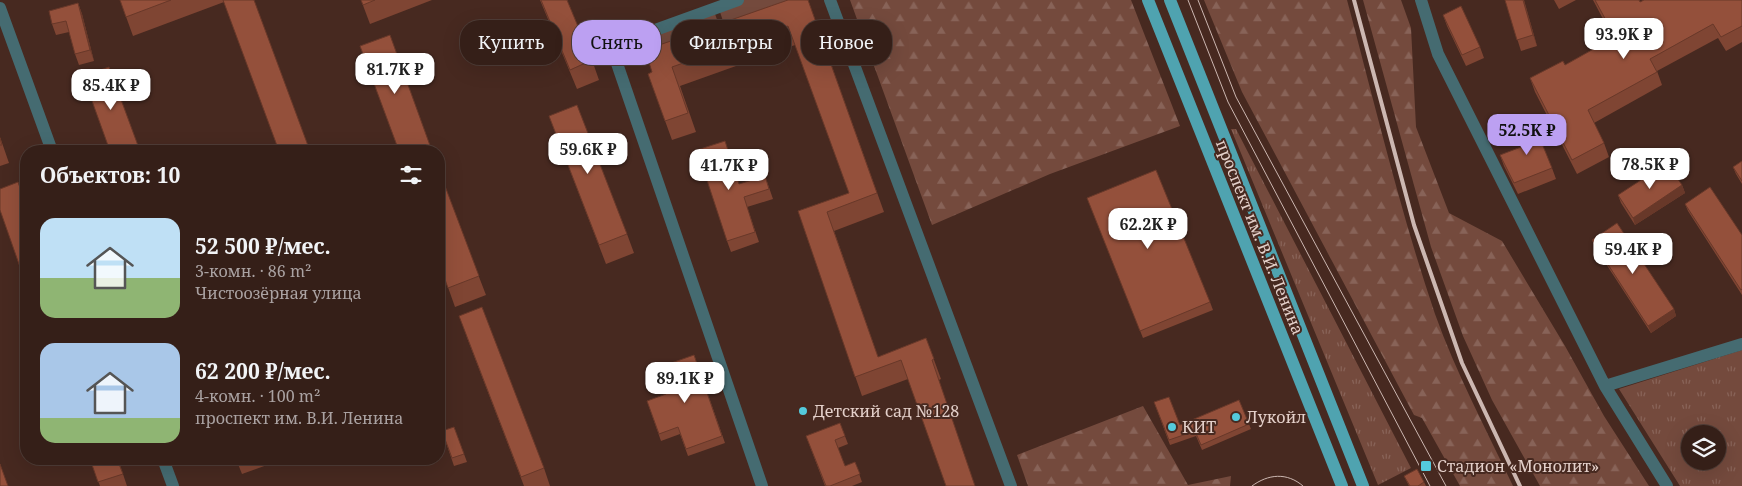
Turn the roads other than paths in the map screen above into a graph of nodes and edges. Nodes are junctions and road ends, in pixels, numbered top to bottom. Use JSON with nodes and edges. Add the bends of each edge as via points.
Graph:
{"nodes":[{"id":1,"x":738,"y":0,"type":"edge"},
{"id":2,"x":830,"y":0,"type":"edge"},
{"id":3,"x":1148,"y":0,"type":"edge"},
{"id":4,"x":1170,"y":0,"type":"edge"},
{"id":5,"x":1421,"y":0,"type":"edge"},
{"id":6,"x":0,"y":9,"type":"edge"},
{"id":7,"x":50,"y":145,"type":"edge"},
{"id":8,"x":1742,"y":344,"type":"edge"},
{"id":9,"x":1605,"y":386,"type":"junction"},
{"id":10,"x":166,"y":465,"type":"edge"},
{"id":11,"x":173,"y":486,"type":"edge"},
{"id":12,"x":762,"y":486,"type":"edge"},
{"id":13,"x":1011,"y":486,"type":"edge"},
{"id":14,"x":1342,"y":486,"type":"edge"},
{"id":15,"x":1363,"y":486,"type":"edge"},
{"id":16,"x":1666,"y":486,"type":"edge"}],
"edges":[{"from":1,"to":12,"type":"street","via":[[611,46]]},
{"from":2,"to":13,"type":"street"},
{"from":3,"to":14,"type":"main road","name":"проспект им. В.И. Ленина"},
{"from":4,"to":15,"type":"main road","name":"проспект им. В.И. Ленина"},
{"from":5,"to":9,"type":"street","via":[[1438,54]]},
{"from":6,"to":7,"type":"street"},
{"from":8,"to":9,"type":"street"},
{"from":9,"to":16,"type":"street"},
{"from":10,"to":11,"type":"street"}]}
